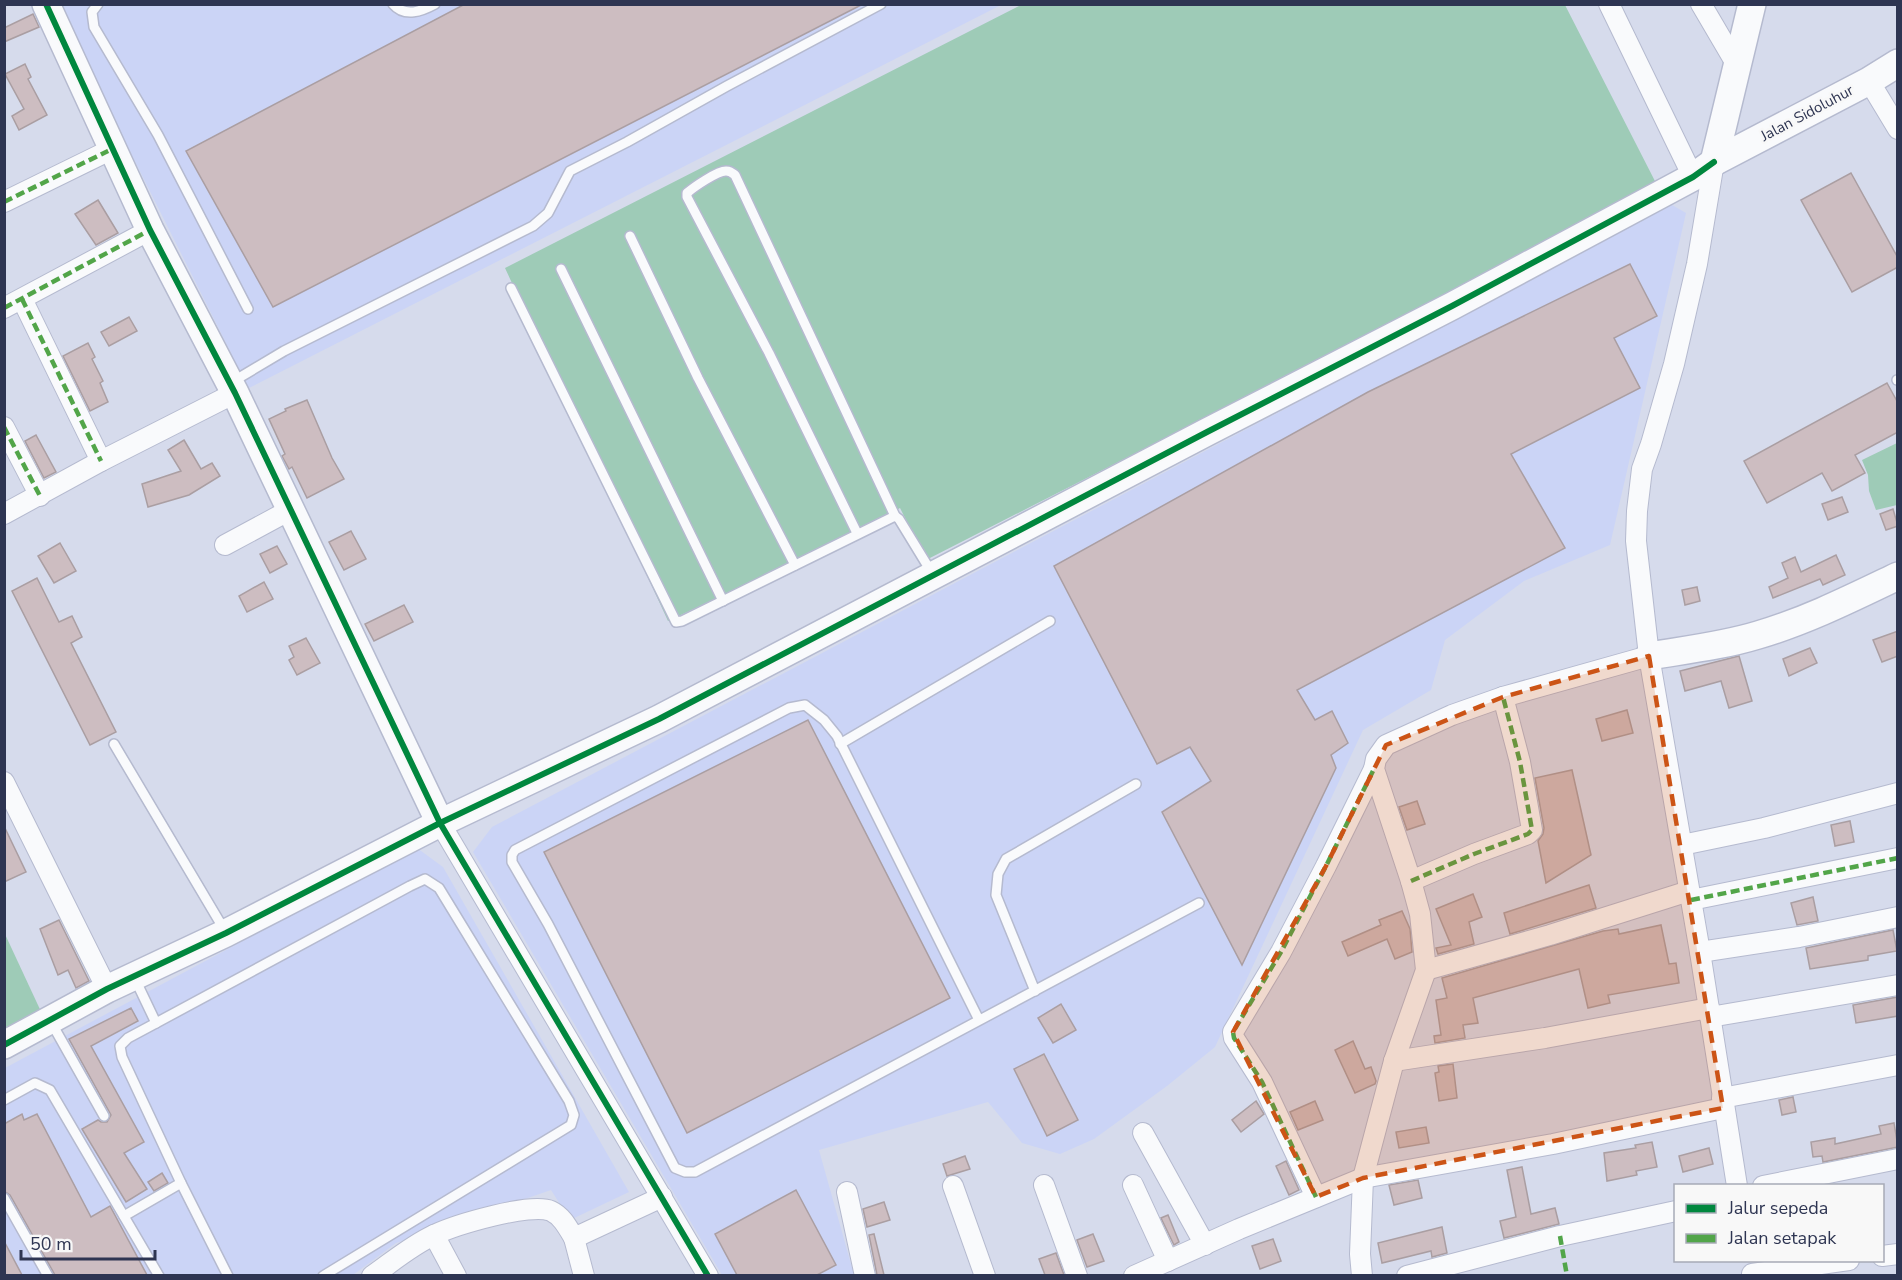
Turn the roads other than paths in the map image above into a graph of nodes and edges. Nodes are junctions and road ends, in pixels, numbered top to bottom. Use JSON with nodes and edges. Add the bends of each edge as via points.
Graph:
{"nodes":[{"id":1,"x":46,"y":4,"type":"edge"},
{"id":2,"x":98,"y":4,"type":"edge"},
{"id":3,"x":393,"y":4,"type":"edge"},
{"id":4,"x":435,"y":4,"type":"edge"},
{"id":5,"x":880,"y":4,"type":"edge"},
{"id":6,"x":1609,"y":4,"type":"edge"},
{"id":7,"x":1701,"y":4,"type":"edge"},
{"id":8,"x":1752,"y":4,"type":"edge"},
{"id":9,"x":1898,"y":63,"type":"edge"},
{"id":10,"x":1738,"y":67,"type":"junction"},
{"id":11,"x":1869,"y":81,"type":"junction"},
{"id":12,"x":1898,"y":129,"type":"edge"},
{"id":13,"x":112,"y":149,"type":"junction"},
{"id":14,"x":1704,"y":169,"type":"junction"},
{"id":15,"x":4,"y":202,"type":"edge"},
{"id":16,"x":150,"y":230,"type":"junction"},
{"id":17,"x":630,"y":236,"type":"dead end"},
{"id":18,"x":561,"y":269,"type":"dead end"},
{"id":19,"x":511,"y":288,"type":"dead end"},
{"id":20,"x":22,"y":299,"type":"junction"},
{"id":21,"x":4,"y":308,"type":"edge"},
{"id":22,"x":248,"y":309,"type":"dead end"},
{"id":23,"x":233,"y":388,"type":"junction"},
{"id":24,"x":4,"y":427,"type":"edge"},
{"id":25,"x":101,"y":461,"type":"junction"},
{"id":26,"x":40,"y":496,"type":"junction"},
{"id":27,"x":291,"y":510,"type":"junction"},
{"id":28,"x":4,"y":514,"type":"edge"},
{"id":29,"x":895,"y":516,"type":"junction"},
{"id":30,"x":858,"y":534,"type":"junction"},
{"id":31,"x":225,"y":545,"type":"dead end"},
{"id":32,"x":795,"y":565,"type":"junction"},
{"id":33,"x":933,"y":574,"type":"junction"},
{"id":34,"x":1898,"y":576,"type":"edge"},
{"id":35,"x":723,"y":601,"type":"junction"},
{"id":36,"x":1050,"y":621,"type":"dead end"},
{"id":37,"x":1649,"y":656,"type":"junction"},
{"id":38,"x":1503,"y":697,"type":"junction"},
{"id":39,"x":114,"y":744,"type":"dead end"},
{"id":40,"x":840,"y":744,"type":"junction"},
{"id":41,"x":1374,"y":769,"type":"junction"},
{"id":42,"x":4,"y":782,"type":"edge"},
{"id":43,"x":1136,"y":784,"type":"dead end"},
{"id":44,"x":1898,"y":793,"type":"edge"},
{"id":45,"x":440,"y":823,"type":"junction"},
{"id":46,"x":1682,"y":845,"type":"junction"},
{"id":47,"x":1898,"y":858,"type":"edge"},
{"id":48,"x":1411,"y":881,"type":"junction"},
{"id":49,"x":1690,"y":896,"type":"junction"},
{"id":50,"x":1199,"y":903,"type":"dead end"},
{"id":51,"x":1897,"y":920,"type":"edge"},
{"id":52,"x":226,"y":933,"type":"junction"},
{"id":53,"x":1700,"y":952,"type":"junction"},
{"id":54,"x":1426,"y":970,"type":"junction"},
{"id":55,"x":134,"y":977,"type":"junction"},
{"id":56,"x":1898,"y":985,"type":"edge"},
{"id":57,"x":107,"y":989,"type":"junction"},
{"id":58,"x":1035,"y":991,"type":"junction"},
{"id":59,"x":1710,"y":1013,"type":"junction"},
{"id":60,"x":50,"y":1019,"type":"junction"},
{"id":61,"x":979,"y":1020,"type":"junction"},
{"id":62,"x":156,"y":1023,"type":"junction"},
{"id":63,"x":4,"y":1045,"type":"edge"},
{"id":64,"x":1394,"y":1061,"type":"junction"},
{"id":65,"x":1898,"y":1065,"type":"edge"},
{"id":66,"x":4,"y":1100,"type":"edge"},
{"id":67,"x":1723,"y":1103,"type":"junction"},
{"id":68,"x":104,"y":1116,"type":"dead end"},
{"id":69,"x":1143,"y":1133,"type":"dead end"},
{"id":70,"x":1898,"y":1159,"type":"edge"},
{"id":71,"x":1364,"y":1178,"type":"junction"},
{"id":72,"x":181,"y":1183,"type":"junction"},
{"id":73,"x":1737,"y":1184,"type":"edge"},
{"id":74,"x":1768,"y":1184,"type":"edge"},
{"id":75,"x":1044,"y":1185,"type":"dead end"},
{"id":76,"x":1133,"y":1185,"type":"dead end"},
{"id":77,"x":953,"y":1186,"type":"dead end"},
{"id":78,"x":847,"y":1192,"type":"dead end"},
{"id":79,"x":662,"y":1197,"type":"junction"},
{"id":80,"x":1316,"y":1197,"type":"junction"},
{"id":81,"x":4,"y":1198,"type":"edge"},
{"id":82,"x":1674,"y":1210,"type":"edge"},
{"id":83,"x":124,"y":1216,"type":"junction"},
{"id":84,"x":434,"y":1235,"type":"junction"},
{"id":85,"x":574,"y":1238,"type":"junction"},
{"id":86,"x":1205,"y":1245,"type":"junction"},
{"id":87,"x":1168,"y":1261,"type":"junction"},
{"id":88,"x":1830,"y":1262,"type":"edge"},
{"id":89,"x":1752,"y":1270,"type":"edge"},
{"id":90,"x":48,"y":1275,"type":"edge"},
{"id":91,"x":159,"y":1275,"type":"edge"},
{"id":92,"x":228,"y":1275,"type":"edge"},
{"id":93,"x":323,"y":1275,"type":"edge"},
{"id":94,"x":372,"y":1275,"type":"edge"},
{"id":95,"x":456,"y":1275,"type":"edge"},
{"id":96,"x":584,"y":1275,"type":"edge"},
{"id":97,"x":708,"y":1275,"type":"edge"},
{"id":98,"x":865,"y":1275,"type":"edge"},
{"id":99,"x":985,"y":1275,"type":"edge"},
{"id":100,"x":1077,"y":1275,"type":"edge"},
{"id":101,"x":1134,"y":1275,"type":"edge"},
{"id":102,"x":1361,"y":1275,"type":"edge"},
{"id":103,"x":1407,"y":1275,"type":"edge"}],
"edges":[{"from":1,"to":13,"type":"street"},
{"from":2,"to":22,"type":"lane","via":[[92,12],[94,27],[158,135]]},
{"from":3,"to":4,"type":"lane","via":[[397,9],[421,12]]},
{"from":5,"to":23,"type":"lane","via":[[570,171],[548,213],[533,226],[285,351]]},
{"from":6,"to":14,"type":"street"},
{"from":7,"to":10,"type":"street"},
{"from":8,"to":10,"type":"street"},
{"from":9,"to":11,"type":"street","name":"Jalan Sidoluhur"},
{"from":10,"to":14,"type":"street"},
{"from":11,"to":12,"type":"street"},
{"from":11,"to":14,"type":"street","name":"Jalan Sidoluhur"},
{"from":13,"to":15,"type":"street"},
{"from":13,"to":16,"type":"street"},
{"from":14,"to":33,"type":"street","name":"Jalan Sidoluhur","via":[[1462,301]]},
{"from":14,"to":37,"type":"street","via":[[1695,275],[1671,375],[1642,469],[1637,510],[1636,541]]},
{"from":16,"to":20,"type":"street"},
{"from":16,"to":23,"type":"street"},
{"from":17,"to":32,"type":"lane"},
{"from":18,"to":35,"type":"lane"},
{"from":19,"to":35,"type":"lane","via":[[676,622]]},
{"from":20,"to":21,"type":"street"},
{"from":20,"to":25,"type":"street"},
{"from":23,"to":25,"type":"street"},
{"from":23,"to":27,"type":"street"},
{"from":24,"to":26,"type":"street"},
{"from":25,"to":26,"type":"street"},
{"from":26,"to":28,"type":"street"},
{"from":27,"to":31,"type":"street"},
{"from":27,"to":45,"type":"street"},
{"from":29,"to":30,"type":"lane"},
{"from":29,"to":30,"type":"lane","via":[[735,175],[724,171],[692,188],[687,197]]},
{"from":29,"to":33,"type":"lane"},
{"from":30,"to":32,"type":"lane"},
{"from":32,"to":35,"type":"lane"},
{"from":33,"to":45,"type":"street","name":"Jalan Sidoluhur","via":[[659,719]]},
{"from":34,"to":37,"type":"street","via":[[1797,622],[1758,635]]},
{"from":36,"to":40,"type":"lane"},
{"from":37,"to":38,"type":"street"},
{"from":37,"to":46,"type":"street"},
{"from":38,"to":41,"type":"street","via":[[1386,745]]},
{"from":38,"to":48,"type":"street","via":[[1532,830]]},
{"from":39,"to":52,"type":"lane"},
{"from":40,"to":61,"type":"lane"},
{"from":40,"to":61,"type":"lane","via":[[824,720],[805,705],[789,708],[515,850],[512,862],[675,1168],[685,1172],[695,1172]]},
{"from":41,"to":48,"type":"street"},
{"from":41,"to":80,"type":"street","via":[[1286,942],[1233,1032],[1262,1082]]},
{"from":42,"to":57,"type":"street"},
{"from":43,"to":58,"type":"lane","via":[[1006,859],[998,874],[996,895]]},
{"from":44,"to":46,"type":"street"},
{"from":45,"to":52,"type":"street","name":"Jalan Sidoluhur"},
{"from":45,"to":79,"type":"street"},
{"from":46,"to":49,"type":"street"},
{"from":47,"to":49,"type":"street"},
{"from":48,"to":54,"type":"street","via":[[1420,914]]},
{"from":49,"to":53,"type":"street"},
{"from":49,"to":54,"type":"street"},
{"from":50,"to":58,"type":"lane"},
{"from":51,"to":53,"type":"street"},
{"from":52,"to":55,"type":"street","name":"Jalan Sidoluhur"},
{"from":53,"to":59,"type":"street"},
{"from":54,"to":64,"type":"street"},
{"from":55,"to":57,"type":"street","name":"Jalan Sidoluhur"},
{"from":55,"to":62,"type":"lane"},
{"from":56,"to":59,"type":"street"},
{"from":57,"to":60,"type":"street","name":"Jalan Sidoluhur"},
{"from":58,"to":61,"type":"lane"},
{"from":59,"to":64,"type":"street"},
{"from":59,"to":67,"type":"street"},
{"from":60,"to":63,"type":"street","name":"Jalan Sidoluhur"},
{"from":60,"to":68,"type":"lane"},
{"from":62,"to":72,"type":"lane","via":[[120,1046]]},
{"from":62,"to":93,"type":"lane","via":[[410,886],[425,879],[439,888],[574,1115],[570,1125]]},
{"from":64,"to":71,"type":"street"},
{"from":65,"to":67,"type":"street"},
{"from":66,"to":83,"type":"lane","via":[[35,1083],[50,1090]]},
{"from":67,"to":71,"type":"street","via":[[1553,1144]]},
{"from":67,"to":73,"type":"street"},
{"from":69,"to":86,"type":"street"},
{"from":70,"to":74,"type":"street"},
{"from":71,"to":80,"type":"street"},
{"from":71,"to":102,"type":"street"},
{"from":72,"to":83,"type":"lane"},
{"from":72,"to":92,"type":"lane"},
{"from":75,"to":100,"type":"street"},
{"from":76,"to":87,"type":"street"},
{"from":77,"to":99,"type":"street"},
{"from":78,"to":98,"type":"street"},
{"from":79,"to":85,"type":"street"},
{"from":79,"to":97,"type":"street"},
{"from":80,"to":86,"type":"street"},
{"from":81,"to":90,"type":"lane"},
{"from":82,"to":103,"type":"street"},
{"from":83,"to":91,"type":"lane"},
{"from":84,"to":85,"type":"street","via":[[493,1216],[540,1208],[561,1218]]},
{"from":84,"to":94,"type":"street"},
{"from":84,"to":95,"type":"street"},
{"from":85,"to":96,"type":"street"},
{"from":86,"to":87,"type":"street"},
{"from":87,"to":101,"type":"street"},
{"from":88,"to":89,"type":"street"}]}
